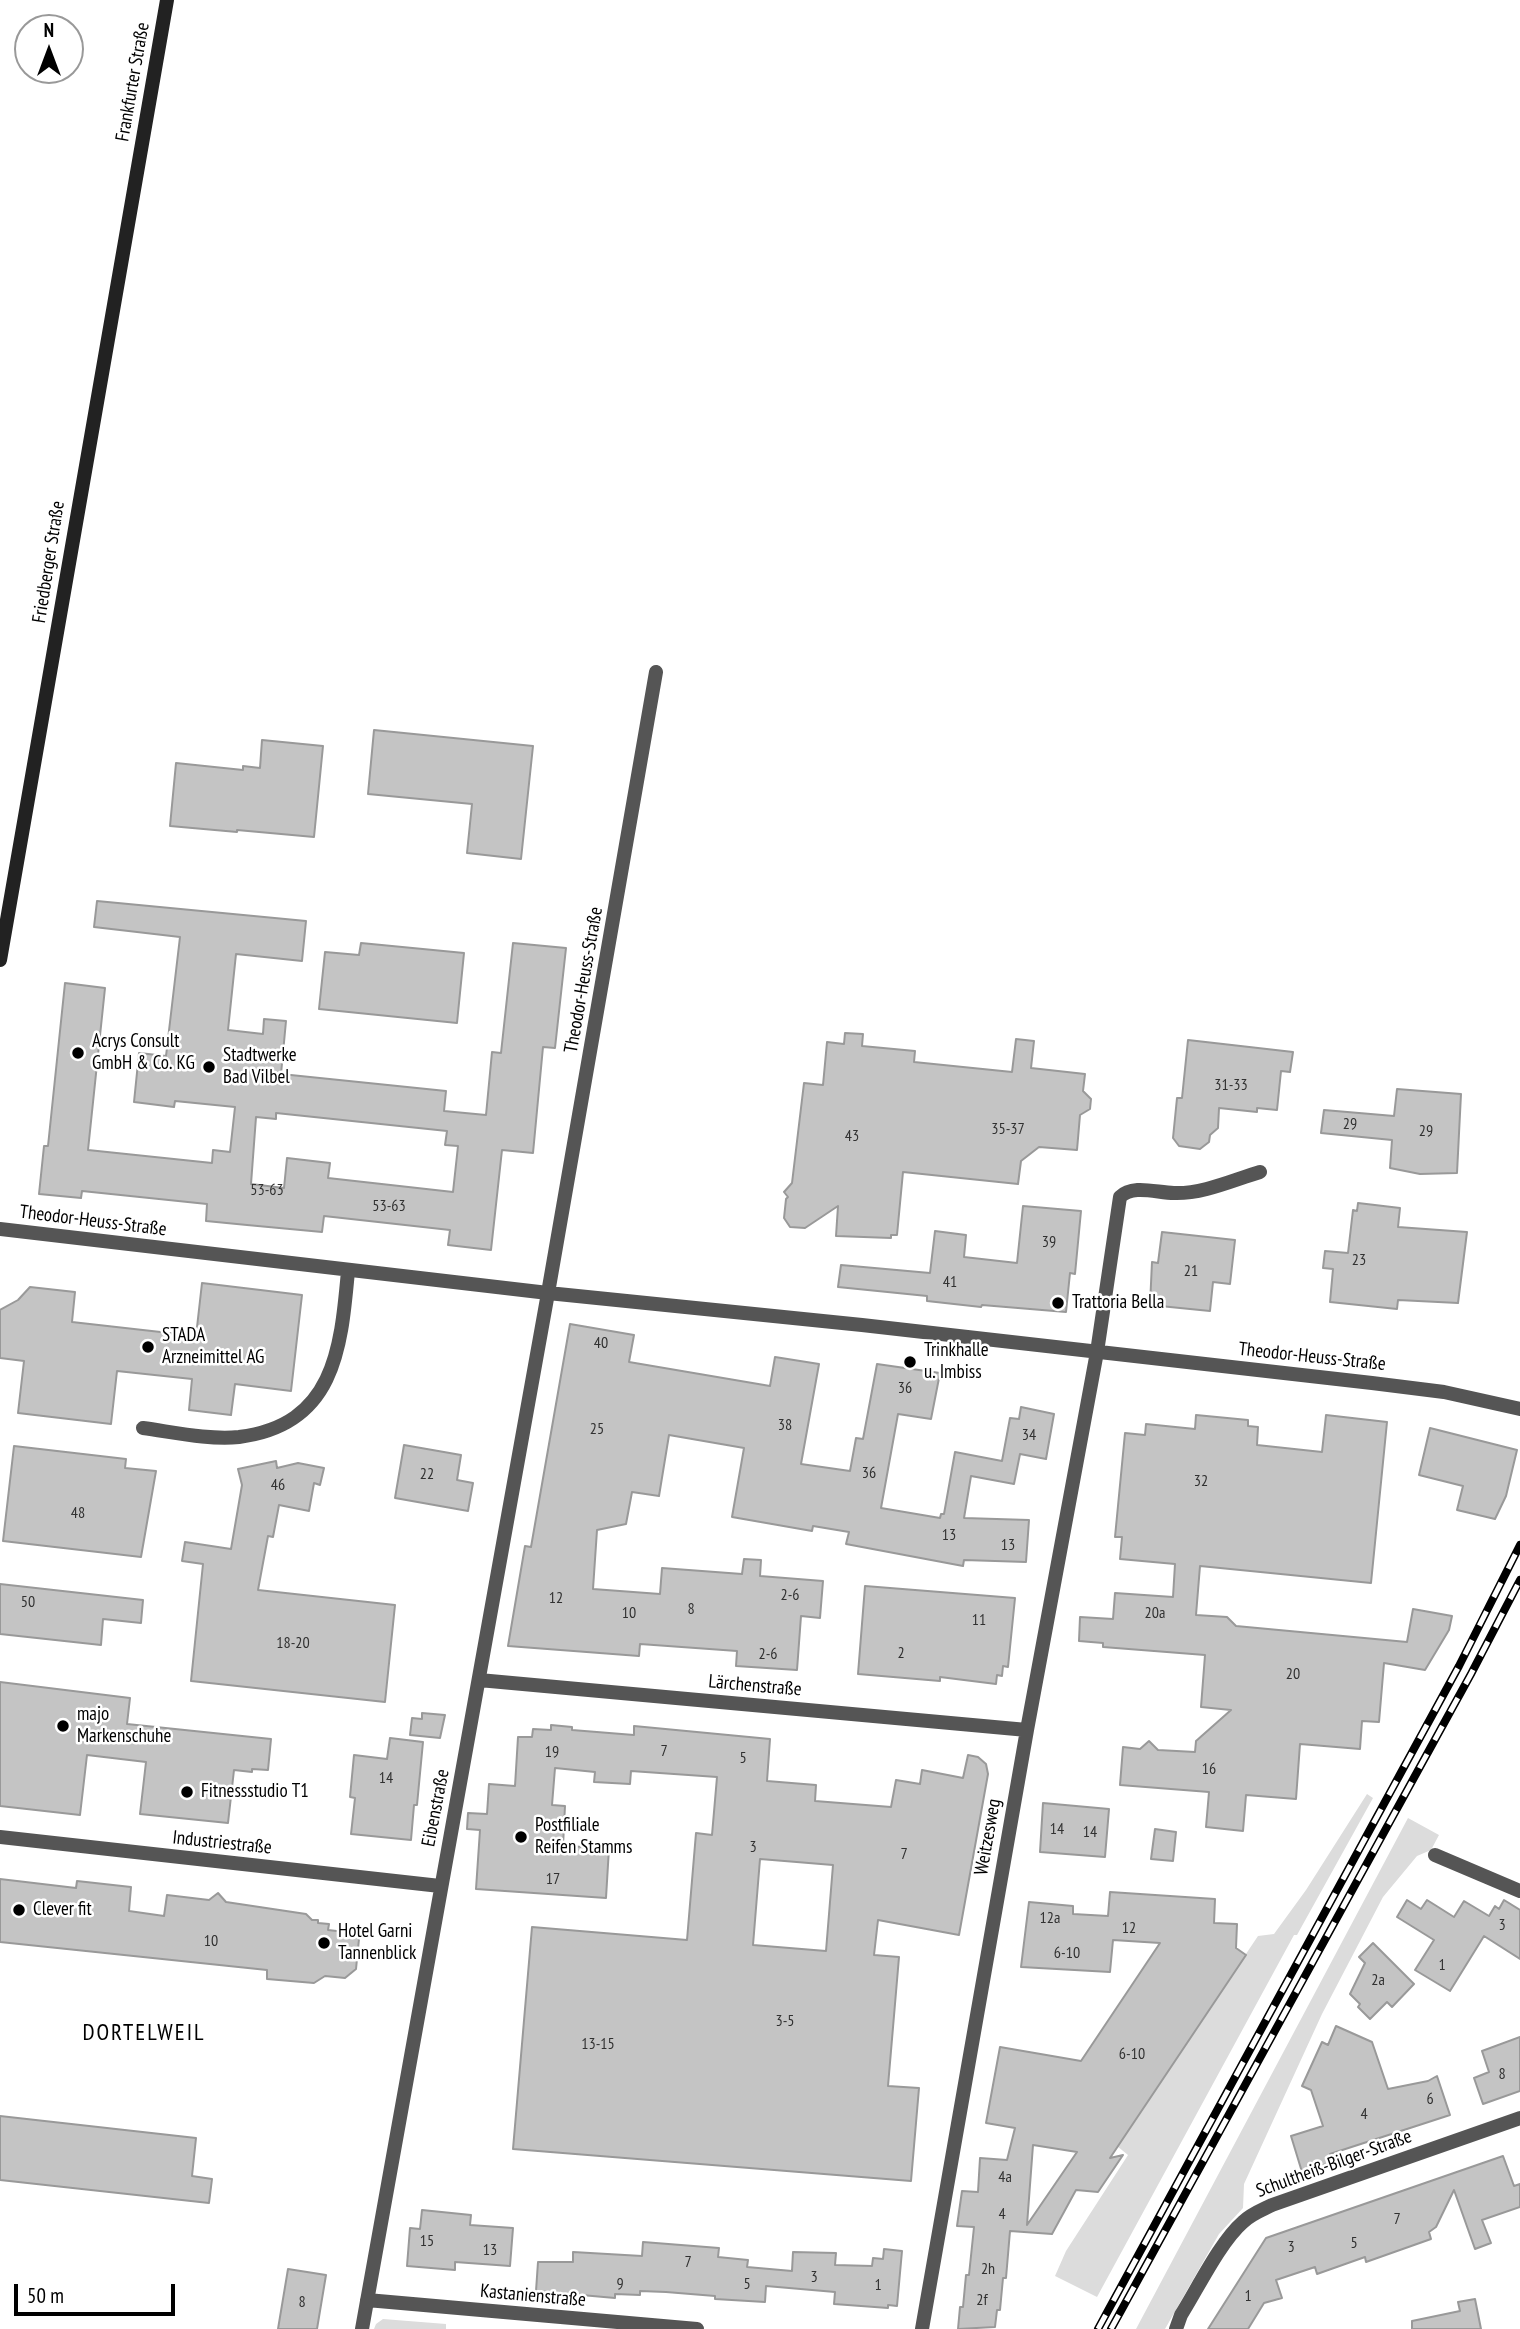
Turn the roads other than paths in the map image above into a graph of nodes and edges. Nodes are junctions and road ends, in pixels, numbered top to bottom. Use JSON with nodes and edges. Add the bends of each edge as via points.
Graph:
{"nodes":[{"id":1,"x":167,"y":0,"type":"edge"},
{"id":2,"x":137,"y":171,"type":"joint"},
{"id":3,"x":656,"y":672,"type":"dead end"},
{"id":4,"x":0,"y":960,"type":"edge"},
{"id":5,"x":1261,"y":1172,"type":"dead end"},
{"id":6,"x":0,"y":1229,"type":"edge"},
{"id":7,"x":348,"y":1270,"type":"junction"},
{"id":8,"x":548,"y":1293,"type":"junction"},
{"id":9,"x":1097,"y":1352,"type":"junction"},
{"id":10,"x":1520,"y":1409,"type":"edge"},
{"id":11,"x":143,"y":1428,"type":"dead end"},
{"id":12,"x":479,"y":1680,"type":"junction"},
{"id":13,"x":1027,"y":1730,"type":"junction"},
{"id":14,"x":0,"y":1837,"type":"edge"},
{"id":15,"x":1435,"y":1856,"type":"dead end"},
{"id":16,"x":440,"y":1886,"type":"junction"},
{"id":17,"x":1520,"y":1891,"type":"edge"},
{"id":18,"x":1520,"y":2118,"type":"edge"},
{"id":19,"x":367,"y":2300,"type":"junction"},
{"id":20,"x":362,"y":2329,"type":"edge"},
{"id":21,"x":697,"y":2329,"type":"edge"},
{"id":22,"x":922,"y":2329,"type":"edge"},
{"id":23,"x":1177,"y":2329,"type":"edge"}],
"edges":[{"from":1,"to":2,"type":"street","name":"Frankfurter Straße"},
{"from":2,"to":4,"type":"street","name":"Friedberger Straße"},
{"from":3,"to":8,"type":"street","name":"Theodor-Heuss-Straße"},
{"from":5,"to":9,"type":"street","via":[[1196,1191],[1125,1192]]},
{"from":6,"to":7,"type":"street","name":"Theodor-Heuss-Straße"},
{"from":7,"to":8,"type":"street","name":"Theodor-Heuss-Straße"},
{"from":7,"to":11,"type":"street","via":[[337,1359],[317,1395],[296,1415],[268,1430],[237,1437]]},
{"from":8,"to":9,"type":"street","name":"Theodor-Heuss-Straße"},
{"from":8,"to":12,"type":"street","name":"Eibenstraße"},
{"from":9,"to":10,"type":"street","name":"Theodor-Heuss-Straße","via":[[1444,1392]]},
{"from":9,"to":13,"type":"street","name":"Weitzesweg"},
{"from":12,"to":13,"type":"street","name":"Lärchenstraße"},
{"from":12,"to":16,"type":"street","name":"Eibenstraße"},
{"from":13,"to":22,"type":"street","name":"Weitzesweg"},
{"from":14,"to":16,"type":"street","name":"Industriestraße"},
{"from":15,"to":17,"type":"street"},
{"from":16,"to":19,"type":"street","name":"Eibenstraße"},
{"from":18,"to":23,"type":"street","name":"Schultheiß-Bilger-Straße","via":[[1251,2215],[1228,2238]]},
{"from":19,"to":20,"type":"street","name":"Eibenstraße"},
{"from":19,"to":21,"type":"street","name":"Kastanienstraße"}]}
